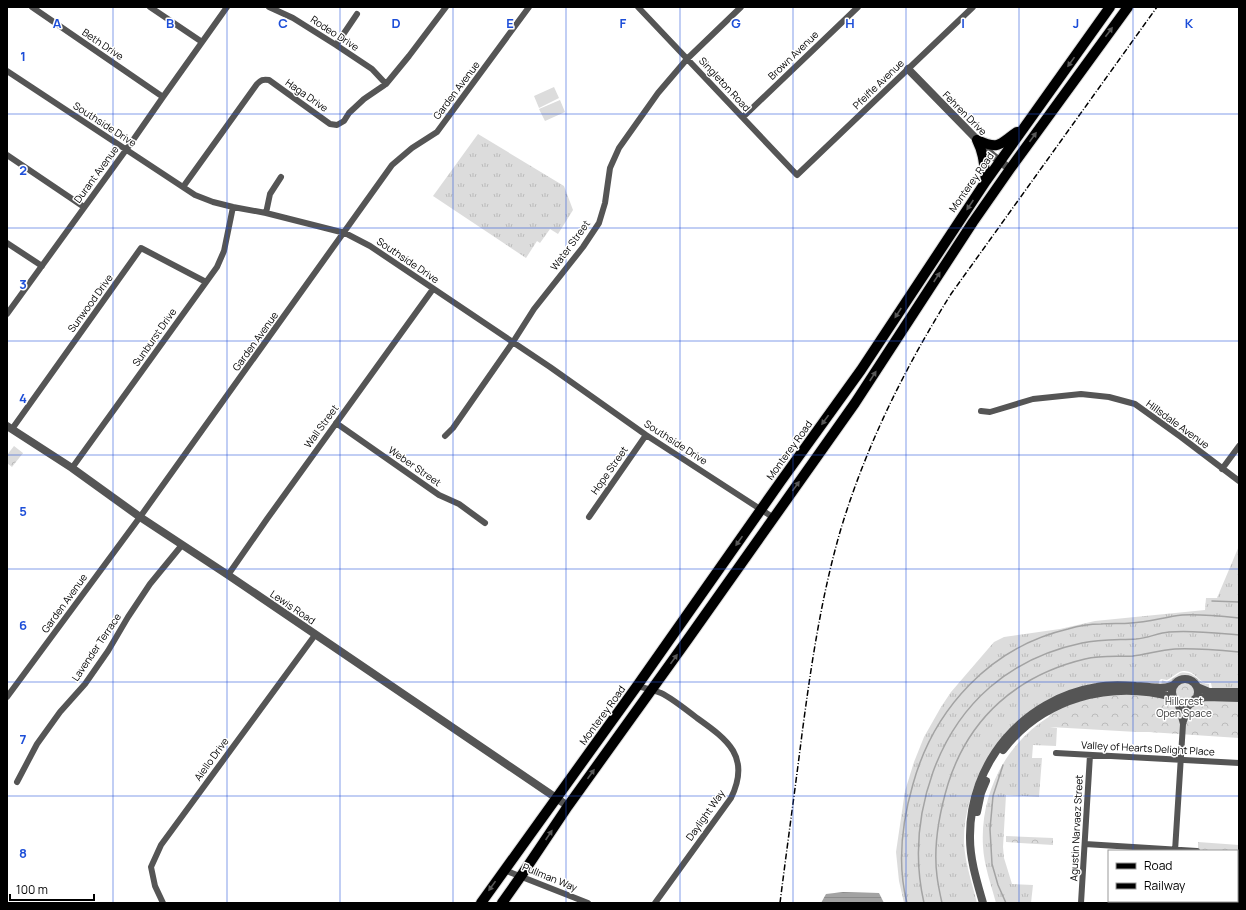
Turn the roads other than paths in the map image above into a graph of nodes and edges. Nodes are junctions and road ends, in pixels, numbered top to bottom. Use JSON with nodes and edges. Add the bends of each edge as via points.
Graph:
{"nodes":[{"id":1,"x":32,"y":7,"type":"edge"},
{"id":2,"x":150,"y":7,"type":"edge"},
{"id":3,"x":228,"y":7,"type":"edge"},
{"id":4,"x":269,"y":7,"type":"edge"},
{"id":5,"x":445,"y":7,"type":"edge"},
{"id":6,"x":529,"y":7,"type":"edge"},
{"id":7,"x":638,"y":7,"type":"edge"},
{"id":8,"x":741,"y":7,"type":"edge"},
{"id":9,"x":858,"y":7,"type":"edge"},
{"id":10,"x":973,"y":7,"type":"edge"},
{"id":11,"x":1110,"y":7,"type":"edge"},
{"id":12,"x":1128,"y":7,"type":"edge"},
{"id":13,"x":357,"y":14,"type":"dead end"},
{"id":14,"x":202,"y":42,"type":"junction"},
{"id":15,"x":336,"y":45,"type":"junction"},
{"id":16,"x":687,"y":58,"type":"junction"},
{"id":17,"x":908,"y":69,"type":"junction"},
{"id":18,"x":7,"y":71,"type":"edge"},
{"id":19,"x":386,"y":84,"type":"junction"},
{"id":20,"x":163,"y":97,"type":"junction"},
{"id":21,"x":743,"y":118,"type":"junction"},
{"id":22,"x":1022,"y":129,"type":"junction"},
{"id":23,"x":977,"y":140,"type":"junction"},
{"id":24,"x":126,"y":150,"type":"junction"},
{"id":25,"x":7,"y":155,"type":"edge"},
{"id":26,"x":1000,"y":161,"type":"junction"},
{"id":27,"x":1010,"y":169,"type":"junction"},
{"id":28,"x":797,"y":175,"type":"joint"},
{"id":29,"x":281,"y":177,"type":"dead end"},
{"id":30,"x":986,"y":181,"type":"junction"},
{"id":31,"x":183,"y":187,"type":"junction"},
{"id":32,"x":84,"y":207,"type":"junction"},
{"id":33,"x":234,"y":207,"type":"junction"},
{"id":34,"x":266,"y":213,"type":"junction"},
{"id":35,"x":345,"y":233,"type":"junction"},
{"id":36,"x":7,"y":242,"type":"edge"},
{"id":37,"x":42,"y":266,"type":"junction"},
{"id":38,"x":206,"y":282,"type":"junction"},
{"id":39,"x":433,"y":289,"type":"junction"},
{"id":40,"x":7,"y":314,"type":"edge"},
{"id":41,"x":513,"y":342,"type":"junction"},
{"id":42,"x":874,"y":350,"type":"junction"},
{"id":43,"x":885,"y":357,"type":"junction"},
{"id":44,"x":981,"y":411,"type":"dead end"},
{"id":45,"x":336,"y":423,"type":"junction"},
{"id":46,"x":9,"y":427,"type":"edge"},
{"id":47,"x":646,"y":435,"type":"junction"},
{"id":48,"x":446,"y":436,"type":"dead end"},
{"id":49,"x":1239,"y":446,"type":"edge"},
{"id":50,"x":72,"y":468,"type":"junction"},
{"id":51,"x":1222,"y":469,"type":"junction"},
{"id":52,"x":1239,"y":481,"type":"edge"},
{"id":53,"x":762,"y":509,"type":"junction"},
{"id":54,"x":140,"y":517,"type":"junction"},
{"id":55,"x":589,"y":517,"type":"dead end"},
{"id":56,"x":774,"y":518,"type":"junction"},
{"id":57,"x":485,"y":523,"type":"dead end"},
{"id":58,"x":182,"y":545,"type":"junction"},
{"id":59,"x":228,"y":575,"type":"junction"},
{"id":60,"x":316,"y":635,"type":"junction"},
{"id":61,"x":1175,"y":684,"type":"junction"},
{"id":62,"x":637,"y":686,"type":"junction"},
{"id":63,"x":1197,"y":687,"type":"junction"},
{"id":64,"x":650,"y":690,"type":"junction"},
{"id":65,"x":1239,"y":692,"type":"edge"},
{"id":66,"x":7,"y":698,"type":"edge"},
{"id":67,"x":1239,"y":698,"type":"edge"},
{"id":68,"x":1175,"y":700,"type":"junction"},
{"id":69,"x":1193,"y":701,"type":"junction"},
{"id":70,"x":1183,"y":724,"type":"junction"},
{"id":71,"x":1056,"y":753,"type":"dead end"},
{"id":72,"x":1090,"y":755,"type":"junction"},
{"id":73,"x":1180,"y":760,"type":"junction"},
{"id":74,"x":1239,"y":763,"type":"edge"},
{"id":75,"x":17,"y":782,"type":"dead end"},
{"id":76,"x":556,"y":798,"type":"junction"},
{"id":77,"x":568,"y":806,"type":"junction"},
{"id":78,"x":1085,"y":844,"type":"junction"},
{"id":79,"x":1175,"y":850,"type":"edge"},
{"id":80,"x":504,"y":870,"type":"junction"},
{"id":81,"x":521,"y":876,"type":"junction"},
{"id":82,"x":163,"y":903,"type":"edge"},
{"id":83,"x":480,"y":903,"type":"edge"},
{"id":84,"x":502,"y":903,"type":"edge"},
{"id":85,"x":588,"y":903,"type":"edge"},
{"id":86,"x":655,"y":903,"type":"edge"},
{"id":87,"x":983,"y":903,"type":"edge"},
{"id":88,"x":988,"y":903,"type":"edge"},
{"id":89,"x":1081,"y":903,"type":"edge"}],
"edges":[{"from":1,"to":20,"type":"street","name":"Beth Drive"},
{"from":2,"to":14,"type":"street"},
{"from":3,"to":14,"type":"street","name":"Durant Avenue"},
{"from":4,"to":15,"type":"street","name":"Rodeo Drive","via":[[293,18]]},
{"from":5,"to":19,"type":"street","name":"Haga Drive"},
{"from":6,"to":35,"type":"street","name":"Garden Avenue","via":[[437,132],[392,165]]},
{"from":7,"to":16,"type":"street","name":"Singleton Road"},
{"from":8,"to":16,"type":"street","name":"Water Street"},
{"from":9,"to":21,"type":"street","name":"Brown Avenue"},
{"from":10,"to":17,"type":"street","name":"Pfeifle Avenue"},
{"from":11,"to":22,"type":"main road","name":"Monterey Road","one_way":true},
{"from":27,"to":12,"type":"main road","one_way":true},
{"from":13,"to":15,"type":"street"},
{"from":14,"to":20,"type":"street","name":"Durant Avenue"},
{"from":15,"to":19,"type":"street","name":"Rodeo Drive","via":[[372,69]]},
{"from":16,"to":21,"type":"street","name":"Singleton Road"},
{"from":16,"to":41,"type":"street","name":"Water Street","via":[[658,93],[619,148],[610,168],[605,203],[598,223],[583,247],[534,309]]},
{"from":17,"to":23,"type":"street","name":"Fehren Drive"},
{"from":17,"to":28,"type":"street","name":"Pfeifle Avenue"},
{"from":18,"to":24,"type":"street","name":"Southside Drive"},
{"from":19,"to":31,"type":"street","name":"Haga Drive","via":[[364,99],[337,125],[330,124],[269,80],[260,81]]},
{"from":20,"to":24,"type":"street","name":"Durant Avenue"},
{"from":21,"to":28,"type":"street","name":"Singleton Road"},
{"from":22,"to":23,"type":"main road","via":[[997,146]]},
{"from":22,"to":26,"type":"main road","name":"Monterey Road"},
{"from":23,"to":26,"type":"street","name":"Fehren Drive"},
{"from":23,"to":30,"type":"main road","via":[[984,156]]},
{"from":24,"to":31,"type":"street","name":"Southside Drive"},
{"from":24,"to":32,"type":"street","name":"Durant Avenue"},
{"from":25,"to":32,"type":"street"},
{"from":26,"to":27,"type":"street","name":"Fehren Drive"},
{"from":26,"to":30,"type":"main road","name":"Monterey Road"},
{"from":43,"to":27,"type":"main road","one_way":true},
{"from":29,"to":34,"type":"street","via":[[270,194]]},
{"from":30,"to":42,"type":"main road","name":"Monterey Road","one_way":true},
{"from":31,"to":33,"type":"street","name":"Southside Drive","via":[[195,195]]},
{"from":32,"to":37,"type":"street","name":"Durant Avenue"},
{"from":33,"to":34,"type":"street","name":"Southside Drive"},
{"from":33,"to":38,"type":"street","name":"Sunburst Drive","via":[[224,251]]},
{"from":34,"to":35,"type":"street","name":"Southside Drive"},
{"from":35,"to":39,"type":"street","name":"Southside Drive","via":[[370,246]]},
{"from":35,"to":54,"type":"street","name":"Garden Avenue"},
{"from":36,"to":37,"type":"street"},
{"from":37,"to":40,"type":"street","name":"Durant Avenue"},
{"from":38,"to":46,"type":"street","name":"Sunwood Drive","via":[[141,248]]},
{"from":38,"to":50,"type":"street","name":"Sunburst Drive"},
{"from":39,"to":41,"type":"street","name":"Southside Drive"},
{"from":39,"to":45,"type":"street","name":"Wall Street"},
{"from":41,"to":47,"type":"street","name":"Southside Drive"},
{"from":41,"to":48,"type":"street","name":"Water Street"},
{"from":42,"to":43,"type":"main road"},
{"from":42,"to":53,"type":"main road","name":"Monterey Road","one_way":true},
{"from":56,"to":43,"type":"main road","one_way":true},
{"from":44,"to":51,"type":"street","name":"Hillsdale Avenue","via":[[990,412],[1033,399],[1080,394],[1108,397],[1135,404]]},
{"from":45,"to":57,"type":"street","name":"Weber Street","via":[[439,495],[459,504]]},
{"from":45,"to":59,"type":"street","name":"Wall Street"},
{"from":46,"to":50,"type":"street","name":"Lewis Road"},
{"from":47,"to":53,"type":"street","name":"Southside Drive"},
{"from":47,"to":55,"type":"street","name":"Hope Street"},
{"from":49,"to":51,"type":"street"},
{"from":50,"to":54,"type":"street","name":"Lewis Road"},
{"from":51,"to":52,"type":"street","name":"Hillsdale Avenue"},
{"from":53,"to":56,"type":"street","name":"Southside Drive"},
{"from":53,"to":62,"type":"main road","name":"Monterey Road","one_way":true},
{"from":54,"to":58,"type":"street","name":"Lewis Road"},
{"from":54,"to":66,"type":"street","name":"Garden Avenue"},
{"from":64,"to":56,"type":"main road","one_way":true},
{"from":58,"to":59,"type":"street","name":"Lewis Road"},
{"from":58,"to":75,"type":"street","name":"Lavender Terrace","via":[[150,584],[85,684],[60,712],[33,749]]},
{"from":59,"to":60,"type":"street","name":"Lewis Road"},
{"from":60,"to":76,"type":"street","name":"Lewis Road"},
{"from":60,"to":82,"type":"street","name":"Aiello Drive","via":[[161,844],[151,868],[155,886]]},
{"from":61,"to":63,"type":"street","via":[[1187,679]]},
{"from":61,"to":68,"type":"street","via":[[1172,690]]},
{"from":61,"to":87,"type":"street","via":[[1161,688],[1099,686],[1075,691],[1044,706],[1018,724],[1007,736],[985,769],[975,793],[972,811],[971,854]]},
{"from":62,"to":64,"type":"street","name":"Daylight Way"},
{"from":62,"to":76,"type":"main road","name":"Monterey Road"},
{"from":63,"to":65,"type":"street","via":[[1209,692]]},
{"from":63,"to":69,"type":"street","via":[[1198,693]]},
{"from":77,"to":64,"type":"main road","one_way":true},
{"from":64,"to":86,"type":"street","name":"Daylight Way","via":[[663,693],[719,734],[728,742],[738,764],[736,787],[731,798]]},
{"from":67,"to":69,"type":"street","via":[[1206,697]]},
{"from":68,"to":69,"type":"street","via":[[1184,705]]},
{"from":68,"to":70,"type":"street"},
{"from":68,"to":88,"type":"street","via":[[1147,692],[1101,692],[1087,695],[1060,704],[1042,714],[1008,744],[987,778],[976,814],[975,851]]},
{"from":69,"to":70,"type":"street"},
{"from":70,"to":73,"type":"street"},
{"from":71,"to":72,"type":"street","name":"Valley of Hearts Delight Place"},
{"from":72,"to":73,"type":"street","name":"Valley of Hearts Delight Place"},
{"from":72,"to":78,"type":"street","name":"Agustin Narvaez Street"},
{"from":73,"to":74,"type":"street","name":"Valley of Hearts Delight Place"},
{"from":73,"to":79,"type":"street"},
{"from":76,"to":77,"type":"street","name":"Lewis Road"},
{"from":76,"to":80,"type":"main road","name":"Monterey Road"},
{"from":81,"to":77,"type":"main road","one_way":true},
{"from":78,"to":79,"type":"street"},
{"from":78,"to":89,"type":"street","name":"Agustin Narvaez Street"},
{"from":80,"to":81,"type":"street","name":"Pullman Way"},
{"from":80,"to":83,"type":"main road","name":"Monterey Road","one_way":true},
{"from":81,"to":84,"type":"main road"},
{"from":81,"to":85,"type":"street","name":"Pullman Way"}]}
